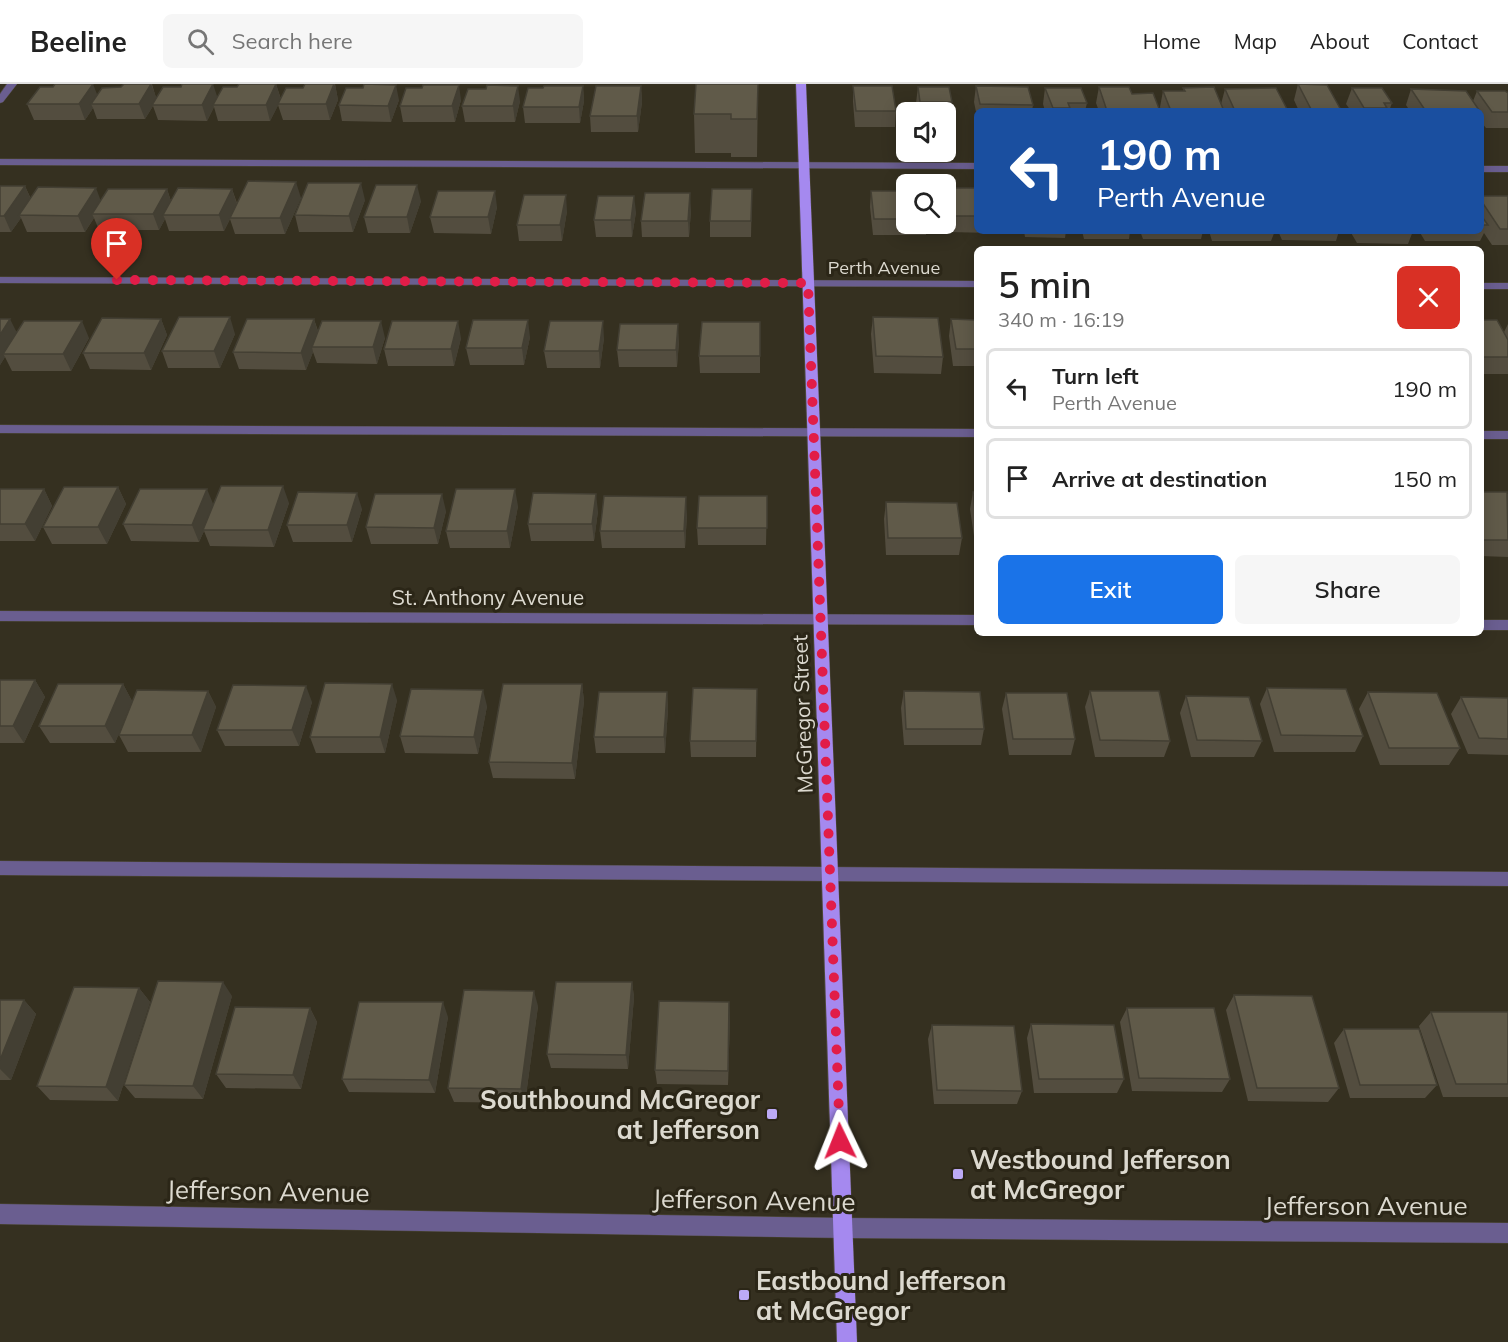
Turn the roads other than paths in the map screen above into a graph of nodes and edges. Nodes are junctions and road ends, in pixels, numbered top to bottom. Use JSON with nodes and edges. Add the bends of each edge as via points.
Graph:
{"nodes":[{"id":1,"x":12,"y":84,"type":"edge"},
{"id":2,"x":801,"y":84,"type":"edge"},
{"id":3,"x":0,"y":100,"type":"edge"},
{"id":4,"x":0,"y":162,"type":"edge"},
{"id":5,"x":804,"y":166,"type":"junction"},
{"id":6,"x":974,"y":166,"type":"edge"},
{"id":7,"x":1484,"y":169,"type":"edge"},
{"id":8,"x":1508,"y":169,"type":"edge"},
{"id":9,"x":0,"y":280,"type":"edge"},
{"id":10,"x":808,"y":283,"type":"junction"},
{"id":11,"x":974,"y":284,"type":"edge"},
{"id":12,"x":1484,"y":286,"type":"edge"},
{"id":13,"x":1508,"y":286,"type":"edge"},
{"id":14,"x":0,"y":429,"type":"edge"},
{"id":15,"x":813,"y":432,"type":"junction"},
{"id":16,"x":974,"y":433,"type":"edge"},
{"id":17,"x":1484,"y":435,"type":"edge"},
{"id":18,"x":1508,"y":435,"type":"edge"},
{"id":19,"x":0,"y":616,"type":"edge"},
{"id":20,"x":819,"y":619,"type":"junction"},
{"id":21,"x":974,"y":620,"type":"edge"},
{"id":22,"x":1484,"y":625,"type":"edge"},
{"id":23,"x":1508,"y":625,"type":"edge"},
{"id":24,"x":0,"y":868,"type":"edge"},
{"id":25,"x":829,"y":873,"type":"junction"},
{"id":26,"x":1508,"y":879,"type":"edge"},
{"id":27,"x":0,"y":1214,"type":"edge"},
{"id":28,"x":844,"y":1228,"type":"junction"},
{"id":29,"x":1508,"y":1233,"type":"edge"},
{"id":30,"x":847,"y":1342,"type":"edge"}],
"edges":[{"from":1,"to":3,"type":"street"},
{"from":2,"to":5,"type":"main road","name":"McGregor Street"},
{"from":4,"to":5,"type":"street"},
{"from":5,"to":6,"type":"street"},
{"from":5,"to":10,"type":"main road","name":"McGregor Street"},
{"from":7,"to":8,"type":"street"},
{"from":9,"to":10,"type":"street","name":"Perth Avenue"},
{"from":10,"to":11,"type":"street","name":"Perth Avenue"},
{"from":10,"to":15,"type":"main road","name":"McGregor Street"},
{"from":12,"to":13,"type":"street"},
{"from":14,"to":15,"type":"street"},
{"from":15,"to":16,"type":"street"},
{"from":15,"to":20,"type":"main road","name":"McGregor Street"},
{"from":17,"to":18,"type":"street"},
{"from":19,"to":20,"type":"street","name":"St. Anthony Avenue"},
{"from":20,"to":21,"type":"street","name":"St. Anthony Avenue"},
{"from":20,"to":25,"type":"main road","name":"McGregor Street"},
{"from":22,"to":23,"type":"street"},
{"from":24,"to":25,"type":"street"},
{"from":25,"to":26,"type":"street"},
{"from":25,"to":28,"type":"main road","name":"McGregor Street"},
{"from":27,"to":28,"type":"street","name":"Jefferson Avenue"},
{"from":28,"to":29,"type":"street","name":"Jefferson Avenue"},
{"from":28,"to":30,"type":"main road","name":"McGregor Street"}]}
